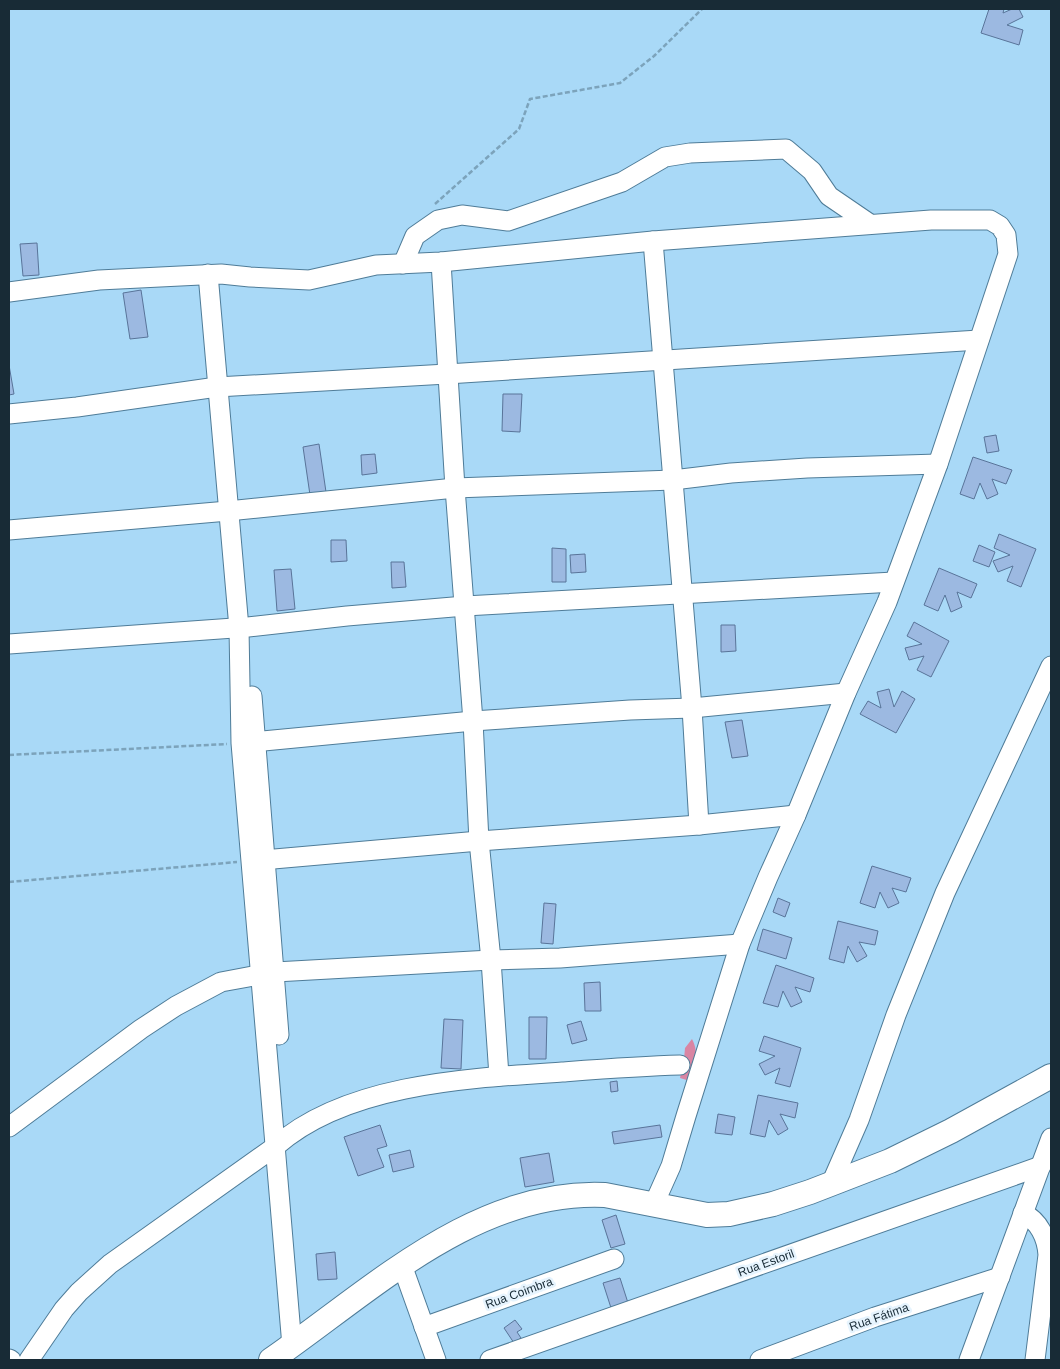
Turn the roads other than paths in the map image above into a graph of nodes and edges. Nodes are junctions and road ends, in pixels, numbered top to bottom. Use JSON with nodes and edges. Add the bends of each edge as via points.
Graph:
{"nodes":[{"id":1,"x":870,"y":224,"type":"junction"},
{"id":2,"x":653,"y":241,"type":"junction"},
{"id":3,"x":441,"y":262,"type":"junction"},
{"id":4,"x":403,"y":264,"type":"junction"},
{"id":5,"x":215,"y":274,"type":"junction"},
{"id":6,"x":9,"y":292,"type":"edge"},
{"id":7,"x":979,"y":340,"type":"junction"},
{"id":8,"x":663,"y":361,"type":"junction"},
{"id":9,"x":447,"y":374,"type":"junction"},
{"id":10,"x":224,"y":387,"type":"junction"},
{"id":11,"x":9,"y":414,"type":"edge"},
{"id":12,"x":938,"y":464,"type":"junction"},
{"id":13,"x":673,"y":480,"type":"junction"},
{"id":14,"x":455,"y":488,"type":"junction"},
{"id":15,"x":234,"y":510,"type":"junction"},
{"id":16,"x":9,"y":530,"type":"edge"},
{"id":17,"x":894,"y":582,"type":"junction"},
{"id":18,"x":682,"y":593,"type":"junction"},
{"id":19,"x":465,"y":606,"type":"junction"},
{"id":20,"x":244,"y":627,"type":"junction"},
{"id":21,"x":9,"y":644,"type":"edge"},
{"id":22,"x":1051,"y":666,"type":"edge"},
{"id":23,"x":846,"y":693,"type":"junction"},
{"id":24,"x":692,"y":708,"type":"junction"},
{"id":25,"x":473,"y":721,"type":"junction"},
{"id":26,"x":248,"y":743,"type":"junction"},
{"id":27,"x":796,"y":815,"type":"junction"},
{"id":28,"x":699,"y":825,"type":"junction"},
{"id":29,"x":479,"y":841,"type":"junction"},
{"id":30,"x":258,"y":860,"type":"junction"},
{"id":31,"x":740,"y":944,"type":"junction"},
{"id":32,"x":491,"y":960,"type":"junction"},
{"id":33,"x":268,"y":974,"type":"junction"},
{"id":34,"x":680,"y":1065,"type":"dead end"},
{"id":35,"x":499,"y":1076,"type":"junction"},
{"id":36,"x":1051,"y":1076,"type":"edge"},
{"id":37,"x":9,"y":1127,"type":"edge"},
{"id":38,"x":1051,"y":1138,"type":"edge"},
{"id":39,"x":281,"y":1142,"type":"junction"},
{"id":40,"x":1040,"y":1166,"type":"junction"},
{"id":41,"x":831,"y":1184,"type":"junction"},
{"id":42,"x":654,"y":1204,"type":"junction"},
{"id":43,"x":1023,"y":1214,"type":"junction"},
{"id":44,"x":614,"y":1260,"type":"dead end"},
{"id":45,"x":402,"y":1265,"type":"junction"},
{"id":46,"x":1000,"y":1277,"type":"junction"},
{"id":47,"x":424,"y":1327,"type":"junction"},
{"id":48,"x":298,"y":1342,"type":"junction"},
{"id":49,"x":29,"y":1360,"type":"edge"},
{"id":50,"x":271,"y":1360,"type":"edge"},
{"id":51,"x":436,"y":1360,"type":"edge"},
{"id":52,"x":490,"y":1360,"type":"edge"},
{"id":53,"x":760,"y":1360,"type":"edge"},
{"id":54,"x":968,"y":1360,"type":"edge"},
{"id":55,"x":1035,"y":1360,"type":"edge"}],
"edges":[{"from":1,"to":2,"type":"street"},
{"from":1,"to":4,"type":"street","via":[[829,196],[812,171],[786,149],[690,153],[665,157],[622,182],[508,221],[462,215],[438,220],[415,236]]},
{"from":1,"to":7,"type":"street","via":[[964,219],[990,220],[1000,226],[1006,235],[1008,254]]},
{"from":2,"to":3,"type":"street"},
{"from":2,"to":8,"type":"street"},
{"from":3,"to":4,"type":"street"},
{"from":3,"to":9,"type":"street"},
{"from":4,"to":5,"type":"street","via":[[376,265],[308,280]]},
{"from":5,"to":6,"type":"street","via":[[98,280]]},
{"from":5,"to":10,"type":"street"},
{"from":7,"to":8,"type":"street"},
{"from":7,"to":12,"type":"street"},
{"from":8,"to":9,"type":"street"},
{"from":8,"to":13,"type":"street"},
{"from":9,"to":10,"type":"street"},
{"from":9,"to":14,"type":"street"},
{"from":10,"to":11,"type":"street"},
{"from":10,"to":15,"type":"street"},
{"from":12,"to":13,"type":"street","via":[[807,468]]},
{"from":12,"to":17,"type":"street"},
{"from":13,"to":14,"type":"street"},
{"from":13,"to":18,"type":"street"},
{"from":14,"to":15,"type":"street"},
{"from":14,"to":19,"type":"street"},
{"from":15,"to":16,"type":"street"},
{"from":15,"to":20,"type":"street"},
{"from":17,"to":18,"type":"street"},
{"from":17,"to":23,"type":"street"},
{"from":18,"to":19,"type":"street"},
{"from":18,"to":24,"type":"street"},
{"from":19,"to":20,"type":"street"},
{"from":19,"to":25,"type":"street"},
{"from":20,"to":21,"type":"street"},
{"from":20,"to":26,"type":"street"},
{"from":22,"to":41,"type":"street","via":[[945,893],[896,1015],[859,1120]]},
{"from":23,"to":24,"type":"street"},
{"from":23,"to":27,"type":"street"},
{"from":24,"to":25,"type":"street"},
{"from":24,"to":28,"type":"street"},
{"from":25,"to":26,"type":"street"},
{"from":25,"to":29,"type":"street"},
{"from":26,"to":30,"type":"street"},
{"from":27,"to":28,"type":"street"},
{"from":27,"to":31,"type":"street"},
{"from":28,"to":29,"type":"street"},
{"from":29,"to":30,"type":"street"},
{"from":29,"to":32,"type":"street"},
{"from":30,"to":33,"type":"street"},
{"from":31,"to":32,"type":"street"},
{"from":31,"to":42,"type":"street","via":[[671,1166]]},
{"from":32,"to":33,"type":"street"},
{"from":32,"to":35,"type":"street"},
{"from":33,"to":37,"type":"street","via":[[221,982],[176,1006],[115,1047]]},
{"from":33,"to":39,"type":"street"},
{"from":34,"to":35,"type":"street"},
{"from":35,"to":39,"type":"street","via":[[431,1084],[384,1095],[330,1113]]},
{"from":36,"to":41,"type":"main road","via":[[890,1161]]},
{"from":38,"to":40,"type":"street"},
{"from":39,"to":48,"type":"street"},
{"from":39,"to":49,"type":"street","via":[[110,1264],[64,1309]]},
{"from":40,"to":43,"type":"street"},
{"from":40,"to":52,"type":"street","name":"Rua Estoril"},
{"from":41,"to":42,"type":"main road","via":[[773,1204],[729,1214],[707,1215]]},
{"from":42,"to":45,"type":"main road","via":[[591,1195],[546,1200],[482,1220],[436,1243]]},
{"from":43,"to":46,"type":"street"},
{"from":43,"to":55,"type":"street","via":[[1034,1220],[1047,1241]]},
{"from":44,"to":47,"type":"street","name":"Rua Coimbra"},
{"from":45,"to":47,"type":"street"},
{"from":45,"to":48,"type":"main road"},
{"from":46,"to":53,"type":"street","name":"Rua Fátima","via":[[875,1317]]},
{"from":46,"to":54,"type":"street"},
{"from":47,"to":51,"type":"street"},
{"from":48,"to":50,"type":"main road"}]}
